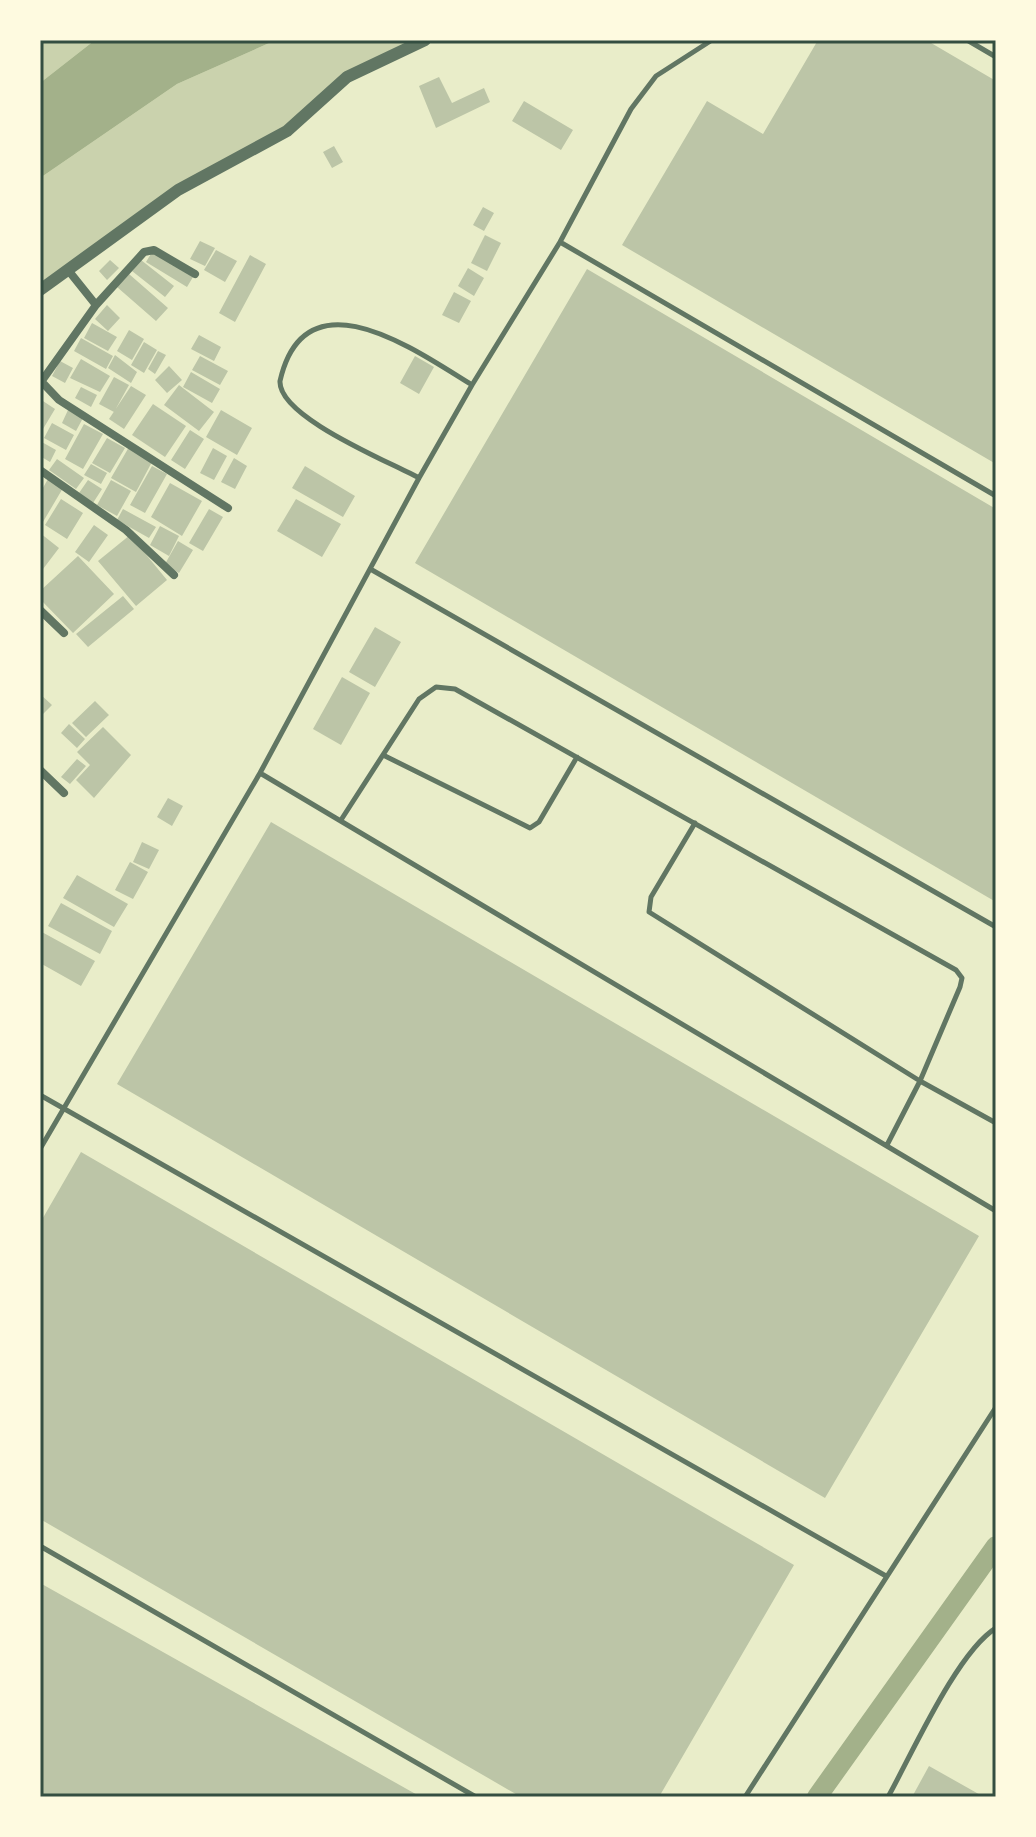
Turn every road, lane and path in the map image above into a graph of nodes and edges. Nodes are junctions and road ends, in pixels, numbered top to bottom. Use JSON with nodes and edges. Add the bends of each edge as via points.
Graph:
{"nodes":[{"id":1,"x":425,"y":40,"type":"edge"},
{"id":2,"x":712,"y":40,"type":"edge"},
{"id":3,"x":967,"y":40,"type":"edge"},
{"id":4,"x":996,"y":57,"type":"edge"},
{"id":5,"x":560,"y":242,"type":"junction"},
{"id":6,"x":68,"y":270,"type":"junction"},
{"id":7,"x":195,"y":274,"type":"dead end"},
{"id":8,"x":40,"y":290,"type":"edge"},
{"id":9,"x":96,"y":305,"type":"junction"},
{"id":10,"x":40,"y":381,"type":"edge"},
{"id":11,"x":472,"y":385,"type":"junction"},
{"id":12,"x":40,"y":470,"type":"edge"},
{"id":13,"x":419,"y":478,"type":"junction"},
{"id":14,"x":996,"y":496,"type":"edge"},
{"id":15,"x":228,"y":508,"type":"dead end"},
{"id":16,"x":372,"y":570,"type":"junction"},
{"id":17,"x":174,"y":575,"type":"dead end"},
{"id":18,"x":40,"y":610,"type":"edge"},
{"id":19,"x":64,"y":633,"type":"dead end"},
{"id":20,"x":383,"y":755,"type":"junction"},
{"id":21,"x":577,"y":757,"type":"junction"},
{"id":22,"x":40,"y":770,"type":"edge"},
{"id":23,"x":260,"y":773,"type":"junction"},
{"id":24,"x":64,"y":793,"type":"dead end"},
{"id":25,"x":341,"y":820,"type":"junction"},
{"id":26,"x":695,"y":823,"type":"junction"},
{"id":27,"x":996,"y":927,"type":"edge"},
{"id":28,"x":920,"y":1081,"type":"junction"},
{"id":29,"x":40,"y":1095,"type":"edge"},
{"id":30,"x":65,"y":1108,"type":"junction"},
{"id":31,"x":996,"y":1123,"type":"edge"},
{"id":32,"x":887,"y":1145,"type":"junction"},
{"id":33,"x":40,"y":1149,"type":"edge"},
{"id":34,"x":996,"y":1211,"type":"edge"},
{"id":35,"x":996,"y":1407,"type":"edge"},
{"id":36,"x":40,"y":1546,"type":"edge"},
{"id":37,"x":886,"y":1576,"type":"junction"},
{"id":38,"x":996,"y":1628,"type":"edge"},
{"id":39,"x":476,"y":1797,"type":"edge"},
{"id":40,"x":745,"y":1797,"type":"edge"},
{"id":41,"x":888,"y":1797,"type":"edge"}],
"edges":[{"from":1,"to":6,"type":"street","via":[[347,77],[287,131],[178,190]]},
{"from":2,"to":5,"type":"lane","via":[[656,76],[631,109]]},
{"from":3,"to":4,"type":"lane"},
{"from":5,"to":11,"type":"lane"},
{"from":5,"to":14,"type":"lane"},
{"from":6,"to":8,"type":"street"},
{"from":6,"to":9,"type":"street"},
{"from":7,"to":9,"type":"street","via":[[148,249]]},
{"from":9,"to":10,"type":"street"},
{"from":10,"to":15,"type":"street","via":[[59,400]]},
{"from":11,"to":13,"type":"lane"},
{"from":11,"to":13,"type":"lane","via":[[394,338],[360,327],[319,326],[293,348],[280,388],[288,404]]},
{"from":12,"to":17,"type":"street","via":[[126,530]]},
{"from":13,"to":16,"type":"lane"},
{"from":16,"to":23,"type":"lane"},
{"from":16,"to":27,"type":"lane"},
{"from":18,"to":19,"type":"street"},
{"from":20,"to":21,"type":"lane","via":[[419,699],[436,687],[455,689]]},
{"from":20,"to":21,"type":"lane","via":[[530,828],[539,822]]},
{"from":20,"to":25,"type":"lane"},
{"from":21,"to":26,"type":"lane"},
{"from":22,"to":24,"type":"street"},
{"from":23,"to":25,"type":"lane"},
{"from":23,"to":30,"type":"lane"},
{"from":25,"to":32,"type":"lane"},
{"from":26,"to":28,"type":"lane","via":[[651,897],[649,912]]},
{"from":26,"to":28,"type":"lane","via":[[956,970],[962,978],[960,987]]},
{"from":28,"to":31,"type":"lane"},
{"from":28,"to":32,"type":"lane"},
{"from":29,"to":30,"type":"lane"},
{"from":30,"to":33,"type":"lane"},
{"from":30,"to":37,"type":"lane"},
{"from":32,"to":34,"type":"lane"},
{"from":35,"to":37,"type":"lane"},
{"from":36,"to":39,"type":"lane"},
{"from":37,"to":40,"type":"lane"},
{"from":38,"to":41,"type":"lane","via":[[977,1644],[955,1676]]}]}
